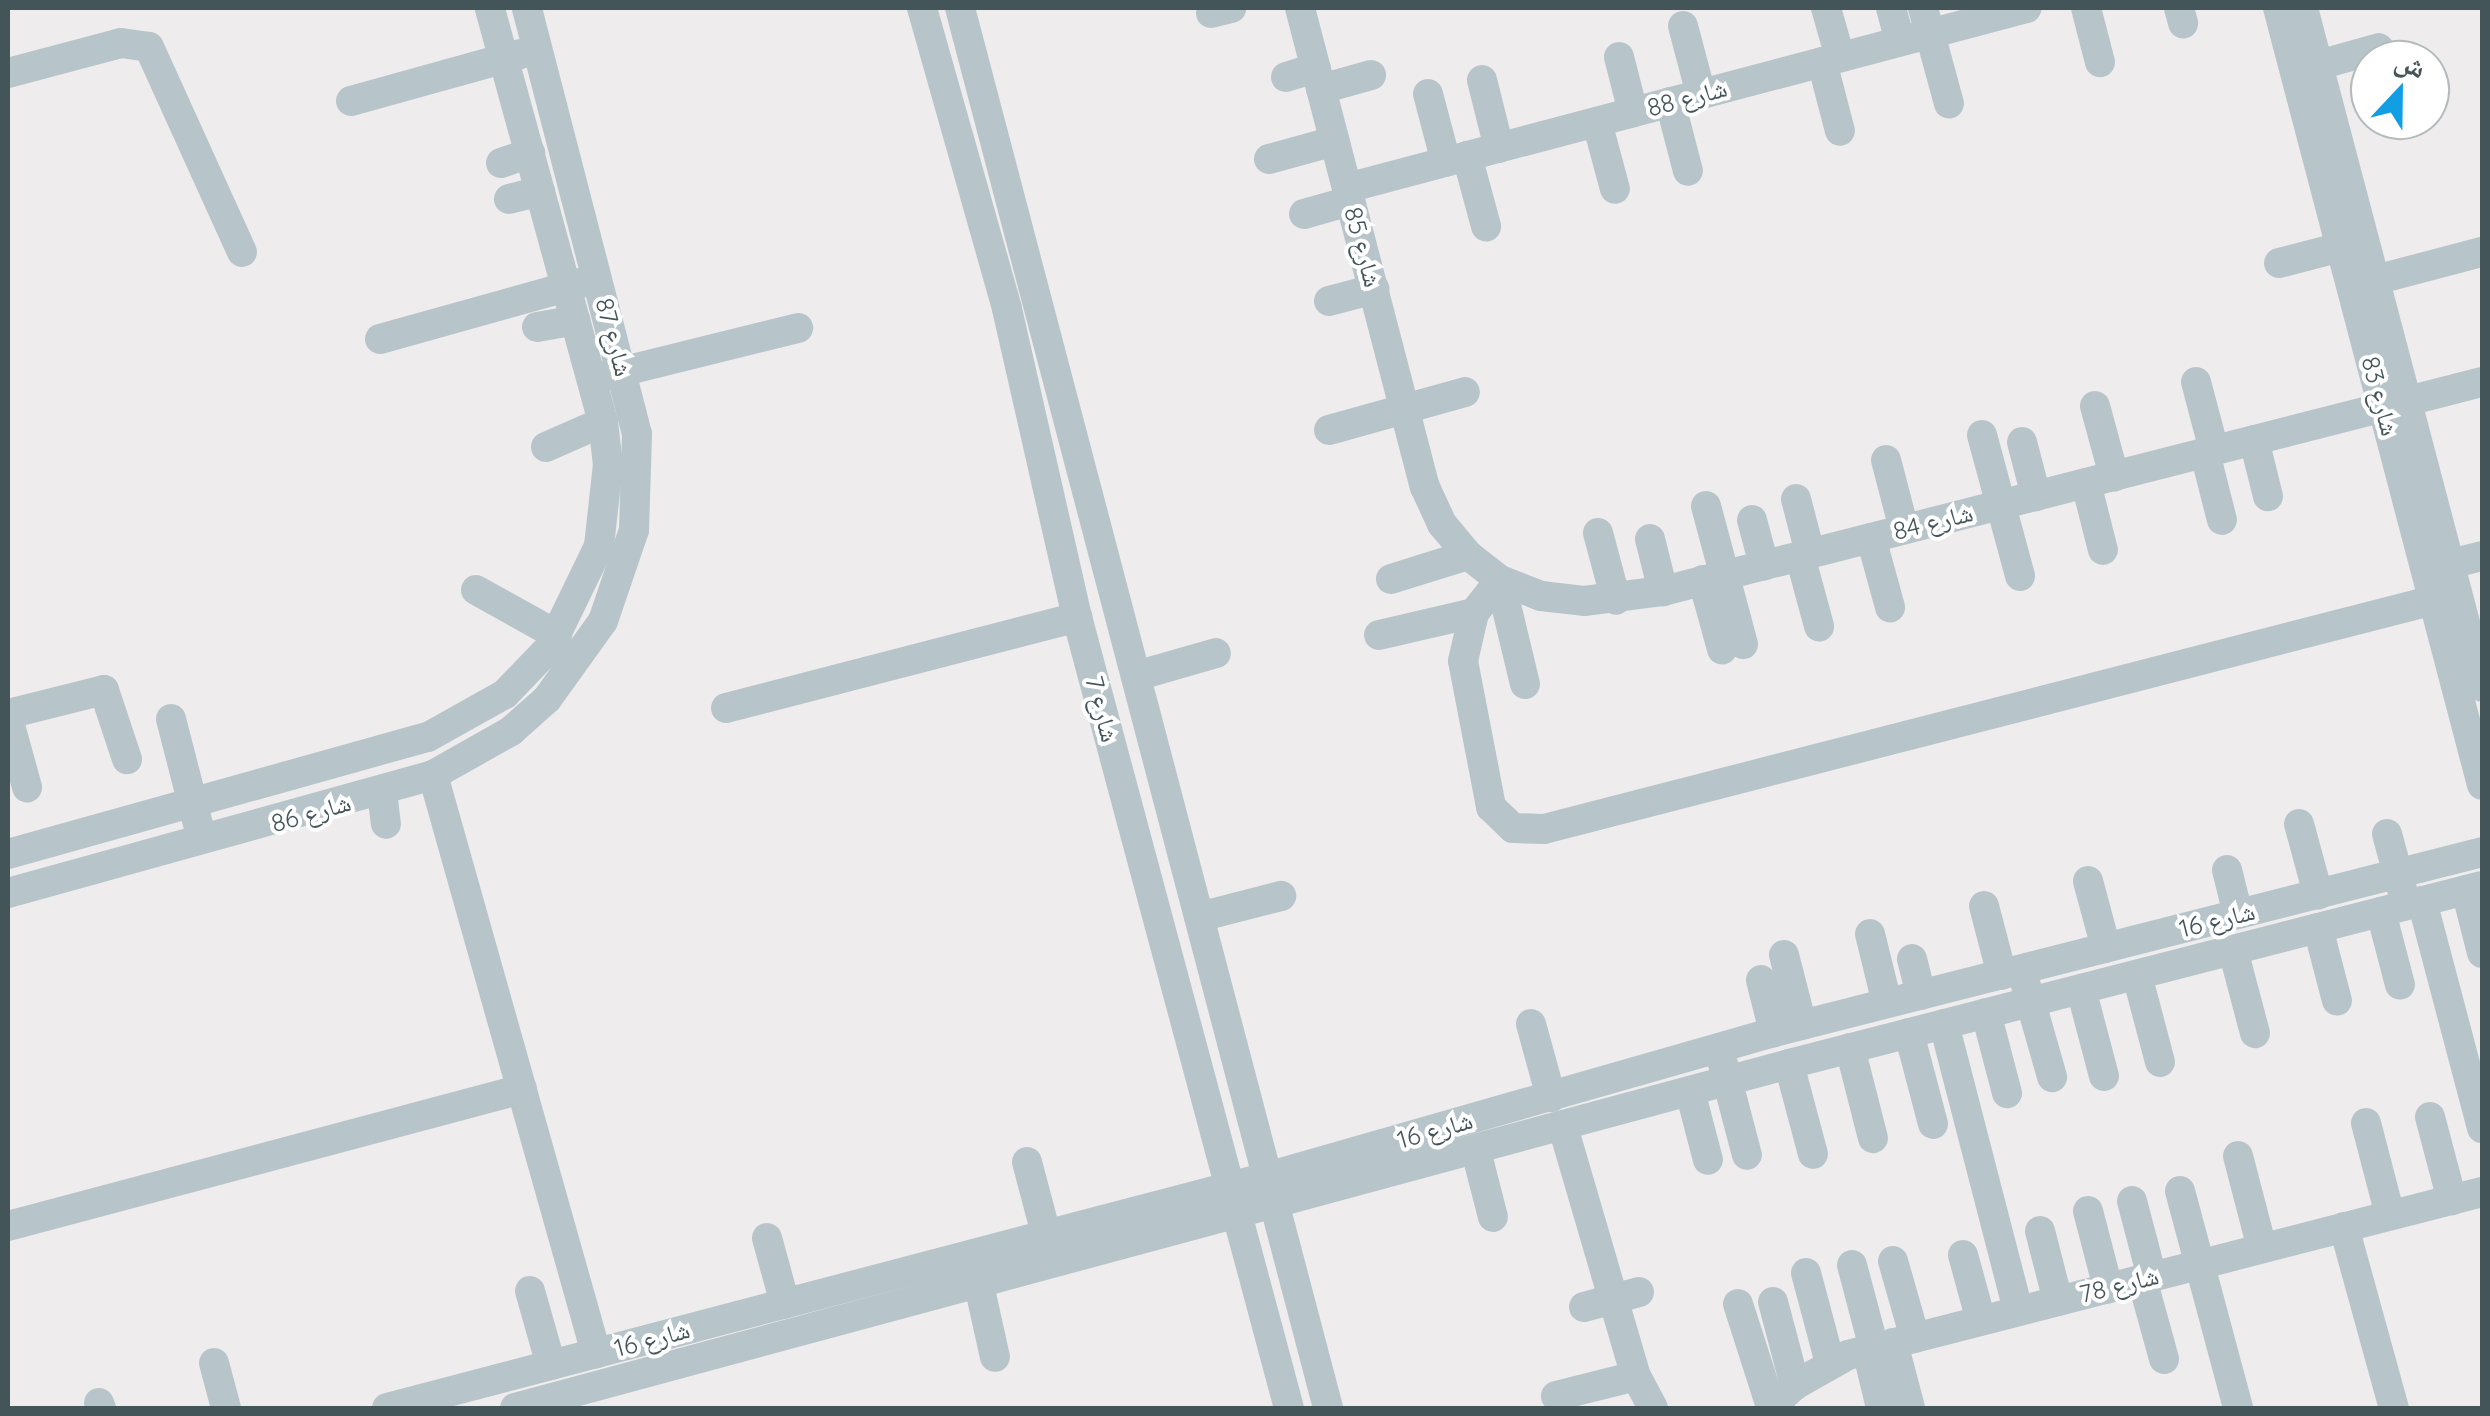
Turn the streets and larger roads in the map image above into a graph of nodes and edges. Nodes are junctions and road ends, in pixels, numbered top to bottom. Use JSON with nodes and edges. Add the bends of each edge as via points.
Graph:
{"nodes":[{"id":1,"x":490,"y":8,"type":"edge"},
{"id":2,"x":527,"y":8,"type":"edge"},
{"id":3,"x":922,"y":8,"type":"edge"},
{"id":4,"x":960,"y":8,"type":"edge"},
{"id":5,"x":1300,"y":8,"type":"edge"},
{"id":6,"x":1826,"y":8,"type":"edge"},
{"id":7,"x":1891,"y":8,"type":"edge"},
{"id":8,"x":2027,"y":8,"type":"edge"},
{"id":9,"x":2086,"y":8,"type":"edge"},
{"id":10,"x":2278,"y":8,"type":"edge"},
{"id":11,"x":2304,"y":8,"type":"edge"},
{"id":12,"x":1990,"y":12,"type":"edge"},
{"id":13,"x":1927,"y":20,"type":"edge"},
{"id":14,"x":1683,"y":26,"type":"dead end"},
{"id":15,"x":1900,"y":41,"type":"junction"},
{"id":16,"x":546,"y":47,"type":"junction"},
{"id":17,"x":1618,"y":57,"type":"dead end"},
{"id":18,"x":504,"y":59,"type":"junction"},
{"id":19,"x":1831,"y":60,"type":"junction"},
{"id":20,"x":2100,"y":62,"type":"dead end"},
{"id":21,"x":2350,"y":65,"type":"edge"},
{"id":22,"x":8,"y":73,"type":"edge"},
{"id":23,"x":2321,"y":73,"type":"junction"},
{"id":24,"x":1371,"y":75,"type":"dead end"},
{"id":25,"x":1308,"y":78,"type":"junction"},
{"id":26,"x":1482,"y":80,"type":"dead end"},
{"id":27,"x":1428,"y":94,"type":"dead end"},
{"id":28,"x":1701,"y":94,"type":"junction"},
{"id":29,"x":351,"y":102,"type":"dead end"},
{"id":30,"x":1670,"y":102,"type":"junction"},
{"id":31,"x":1949,"y":104,"type":"dead end"},
{"id":32,"x":1633,"y":112,"type":"junction"},
{"id":33,"x":1597,"y":122,"type":"junction"},
{"id":34,"x":1840,"y":131,"type":"dead end"},
{"id":35,"x":1334,"y":141,"type":"junction"},
{"id":36,"x":1500,"y":148,"type":"junction"},
{"id":37,"x":1269,"y":159,"type":"dead end"},
{"id":38,"x":1457,"y":159,"type":"junction"},
{"id":39,"x":1688,"y":171,"type":"dead end"},
{"id":40,"x":1614,"y":190,"type":"dead end"},
{"id":41,"x":576,"y":194,"type":"junction"},
{"id":42,"x":1349,"y":194,"type":"junction"},
{"id":43,"x":542,"y":197,"type":"junction"},
{"id":44,"x":510,"y":199,"type":"dead end"},
{"id":45,"x":1304,"y":214,"type":"dead end"},
{"id":46,"x":1486,"y":226,"type":"dead end"},
{"id":47,"x":2469,"y":245,"type":"edge"},
{"id":48,"x":2341,"y":247,"type":"junction"},
{"id":49,"x":242,"y":252,"type":"dead end"},
{"id":50,"x":2279,"y":264,"type":"dead end"},
{"id":51,"x":2373,"y":271,"type":"junction"},
{"id":52,"x":599,"y":278,"type":"junction"},
{"id":53,"x":566,"y":287,"type":"junction"},
{"id":54,"x":1374,"y":289,"type":"junction"},
{"id":55,"x":1329,"y":302,"type":"dead end"},
{"id":56,"x":576,"y":320,"type":"junction"},
{"id":57,"x":537,"y":328,"type":"dead end"},
{"id":58,"x":798,"y":328,"type":"dead end"},
{"id":59,"x":380,"y":339,"type":"dead end"},
{"id":60,"x":624,"y":371,"type":"junction"},
{"id":61,"x":591,"y":379,"type":"junction"},
{"id":62,"x":2196,"y":382,"type":"dead end"},
{"id":63,"x":2482,"y":382,"type":"edge"},
{"id":64,"x":1465,"y":392,"type":"dead end"},
{"id":65,"x":2395,"y":404,"type":"junction"},
{"id":66,"x":2096,"y":406,"type":"dead end"},
{"id":67,"x":1405,"y":408,"type":"junction"},
{"id":68,"x":603,"y":422,"type":"junction"},
{"id":69,"x":1329,"y":430,"type":"dead end"},
{"id":70,"x":1982,"y":435,"type":"dead end"},
{"id":71,"x":2254,"y":440,"type":"junction"},
{"id":72,"x":2022,"y":442,"type":"dead end"},
{"id":73,"x":546,"y":447,"type":"dead end"},
{"id":74,"x":2210,"y":452,"type":"junction"},
{"id":75,"x":1896,"y":458,"type":"dead end"},
{"id":76,"x":2090,"y":482,"type":"junction"},
{"id":77,"x":1425,"y":487,"type":"joint"},
{"id":78,"x":2036,"y":496,"type":"junction"},
{"id":79,"x":2268,"y":496,"type":"dead end"},
{"id":80,"x":1796,"y":499,"type":"dead end"},
{"id":81,"x":2001,"y":505,"type":"junction"},
{"id":82,"x":1706,"y":506,"type":"dead end"},
{"id":83,"x":1752,"y":520,"type":"dead end"},
{"id":84,"x":2222,"y":520,"type":"dead end"},
{"id":85,"x":1914,"y":527,"type":"junction"},
{"id":86,"x":1598,"y":533,"type":"dead end"},
{"id":87,"x":1871,"y":538,"type":"junction"},
{"id":88,"x":1650,"y":539,"type":"dead end"},
{"id":89,"x":2096,"y":552,"type":"dead end"},
{"id":90,"x":1805,"y":554,"type":"junction"},
{"id":91,"x":1468,"y":555,"type":"junction"},
{"id":92,"x":2482,"y":556,"type":"edge"},
{"id":93,"x":1764,"y":565,"type":"junction"},
{"id":94,"x":2020,"y":576,"type":"dead end"},
{"id":95,"x":1714,"y":578,"type":"junction"},
{"id":96,"x":1390,"y":579,"type":"dead end"},
{"id":97,"x":1500,"y":580,"type":"junction"},
{"id":98,"x":2456,"y":586,"type":"edge"},
{"id":99,"x":476,"y":590,"type":"dead end"},
{"id":100,"x":1663,"y":591,"type":"junction"},
{"id":101,"x":1616,"y":600,"type":"junction"},
{"id":102,"x":1890,"y":607,"type":"dead end"},
{"id":103,"x":1474,"y":612,"type":"junction"},
{"id":104,"x":1076,"y":617,"type":"junction"},
{"id":105,"x":1819,"y":626,"type":"dead end"},
{"id":106,"x":1380,"y":636,"type":"dead end"},
{"id":107,"x":1732,"y":646,"type":"dead end"},
{"id":108,"x":562,"y":648,"type":"junction"},
{"id":109,"x":1216,"y":653,"type":"dead end"},
{"id":110,"x":1136,"y":676,"type":"junction"},
{"id":111,"x":1525,"y":684,"type":"dead end"},
{"id":112,"x":2482,"y":688,"type":"edge"},
{"id":113,"x":726,"y":708,"type":"dead end"},
{"id":114,"x":8,"y":716,"type":"edge"},
{"id":115,"x":171,"y":718,"type":"dead end"},
{"id":116,"x":128,"y":759,"type":"dead end"},
{"id":117,"x":433,"y":776,"type":"junction"},
{"id":118,"x":2482,"y":784,"type":"edge"},
{"id":119,"x":27,"y":787,"type":"dead end"},
{"id":120,"x":382,"y":792,"type":"junction"},
{"id":121,"x":193,"y":805,"type":"junction"},
{"id":122,"x":386,"y":824,"type":"dead end"},
{"id":123,"x":2299,"y":824,"type":"dead end"},
{"id":124,"x":2387,"y":834,"type":"dead end"},
{"id":125,"x":202,"y":842,"type":"junction"},
{"id":126,"x":2482,"y":852,"type":"edge"},
{"id":127,"x":8,"y":854,"type":"edge"},
{"id":128,"x":2227,"y":870,"type":"dead end"},
{"id":129,"x":2398,"y":874,"type":"junction"},
{"id":130,"x":2088,"y":882,"type":"dead end"},
{"id":131,"x":2474,"y":888,"type":"edge"},
{"id":132,"x":8,"y":893,"type":"edge"},
{"id":133,"x":2318,"y":894,"type":"junction"},
{"id":134,"x":1281,"y":896,"type":"dead end"},
{"id":135,"x":1984,"y":906,"type":"dead end"},
{"id":136,"x":2403,"y":906,"type":"junction"},
{"id":137,"x":2238,"y":914,"type":"junction"},
{"id":138,"x":1199,"y":917,"type":"junction"},
{"id":139,"x":2318,"y":928,"type":"junction"},
{"id":140,"x":1870,"y":934,"type":"dead end"},
{"id":141,"x":2106,"y":948,"type":"junction"},
{"id":142,"x":2232,"y":950,"type":"junction"},
{"id":143,"x":2482,"y":953,"type":"edge"},
{"id":144,"x":1784,"y":955,"type":"dead end"},
{"id":145,"x":1912,"y":959,"type":"dead end"},
{"id":146,"x":2012,"y":972,"type":"junction"},
{"id":147,"x":2136,"y":975,"type":"junction"},
{"id":148,"x":1760,"y":980,"type":"dead end"},
{"id":149,"x":2400,"y":985,"type":"dead end"},
{"id":150,"x":2081,"y":989,"type":"junction"},
{"id":151,"x":1922,"y":995,"type":"junction"},
{"id":152,"x":2337,"y":1001,"type":"dead end"},
{"id":153,"x":2030,"y":1002,"type":"junction"},
{"id":154,"x":1887,"y":1004,"type":"junction"},
{"id":155,"x":1986,"y":1014,"type":"junction"},
{"id":156,"x":1532,"y":1024,"type":"dead end"},
{"id":157,"x":1944,"y":1024,"type":"junction"},
{"id":158,"x":1788,"y":1028,"type":"junction"},
{"id":159,"x":1909,"y":1033,"type":"junction"},
{"id":160,"x":2255,"y":1033,"type":"dead end"},
{"id":161,"x":1719,"y":1048,"type":"junction"},
{"id":162,"x":1850,"y":1048,"type":"junction"},
{"id":163,"x":2160,"y":1062,"type":"dead end"},
{"id":164,"x":1789,"y":1064,"type":"junction"},
{"id":165,"x":2104,"y":1076,"type":"dead end"},
{"id":166,"x":2052,"y":1077,"type":"dead end"},
{"id":167,"x":1728,"y":1080,"type":"junction"},
{"id":168,"x":522,"y":1089,"type":"junction"},
{"id":169,"x":1690,"y":1091,"type":"junction"},
{"id":170,"x":2007,"y":1093,"type":"dead end"},
{"id":171,"x":1551,"y":1096,"type":"junction"},
{"id":172,"x":2430,"y":1118,"type":"dead end"},
{"id":173,"x":2366,"y":1123,"type":"dead end"},
{"id":174,"x":1933,"y":1124,"type":"dead end"},
{"id":175,"x":1563,"y":1127,"type":"junction"},
{"id":176,"x":2482,"y":1128,"type":"edge"},
{"id":177,"x":1432,"y":1131,"type":"junction"},
{"id":178,"x":1873,"y":1138,"type":"dead end"},
{"id":179,"x":1476,"y":1152,"type":"junction"},
{"id":180,"x":1812,"y":1154,"type":"dead end"},
{"id":181,"x":1747,"y":1155,"type":"dead end"},
{"id":182,"x":2238,"y":1156,"type":"dead end"},
{"id":183,"x":1708,"y":1160,"type":"dead end"},
{"id":184,"x":1028,"y":1162,"type":"dead end"},
{"id":185,"x":1440,"y":1162,"type":"junction"},
{"id":186,"x":1271,"y":1191,"type":"junction"},
{"id":187,"x":2180,"y":1191,"type":"dead end"},
{"id":188,"x":1237,"y":1200,"type":"junction"},
{"id":189,"x":2473,"y":1200,"type":"edge"},
{"id":190,"x":2132,"y":1202,"type":"dead end"},
{"id":191,"x":2088,"y":1211,"type":"dead end"},
{"id":192,"x":2390,"y":1216,"type":"junction"},
{"id":193,"x":1493,"y":1218,"type":"dead end"},
{"id":194,"x":8,"y":1226,"type":"edge"},
{"id":195,"x":2344,"y":1227,"type":"junction"},
{"id":196,"x":2040,"y":1230,"type":"dead end"},
{"id":197,"x":1046,"y":1235,"type":"junction"},
{"id":198,"x":767,"y":1238,"type":"dead end"},
{"id":199,"x":2262,"y":1248,"type":"junction"},
{"id":200,"x":972,"y":1254,"type":"junction"},
{"id":201,"x":1963,"y":1255,"type":"dead end"},
{"id":202,"x":1894,"y":1261,"type":"dead end"},
{"id":203,"x":2200,"y":1264,"type":"junction"},
{"id":204,"x":1852,"y":1265,"type":"dead end"},
{"id":205,"x":1054,"y":1266,"type":"junction"},
{"id":206,"x":1806,"y":1274,"type":"dead end"},
{"id":207,"x":2147,"y":1278,"type":"junction"},
{"id":208,"x":980,"y":1286,"type":"junction"},
{"id":209,"x":2108,"y":1288,"type":"junction"},
{"id":210,"x":530,"y":1292,"type":"dead end"},
{"id":211,"x":1627,"y":1295,"type":"junction"},
{"id":212,"x":2058,"y":1301,"type":"junction"},
{"id":213,"x":1773,"y":1302,"type":"dead end"},
{"id":214,"x":785,"y":1304,"type":"junction"},
{"id":215,"x":1738,"y":1304,"type":"dead end"},
{"id":216,"x":1584,"y":1307,"type":"dead end"},
{"id":217,"x":2018,"y":1311,"type":"junction"},
{"id":218,"x":1980,"y":1320,"type":"junction"},
{"id":219,"x":666,"y":1335,"type":"junction"},
{"id":220,"x":1887,"y":1345,"type":"junction"},
{"id":221,"x":596,"y":1354,"type":"junction"},
{"id":222,"x":995,"y":1356,"type":"dead end"},
{"id":223,"x":2164,"y":1359,"type":"dead end"},
{"id":224,"x":214,"y":1363,"type":"dead end"},
{"id":225,"x":1830,"y":1363,"type":"junction"},
{"id":226,"x":551,"y":1365,"type":"junction"},
{"id":227,"x":676,"y":1366,"type":"junction"},
{"id":228,"x":1636,"y":1376,"type":"junction"},
{"id":229,"x":1794,"y":1385,"type":"junction"},
{"id":230,"x":1556,"y":1396,"type":"dead end"},
{"id":231,"x":526,"y":1407,"type":"edge"},
{"id":232,"x":226,"y":1408,"type":"edge"},
{"id":233,"x":387,"y":1408,"type":"edge"},
{"id":234,"x":1289,"y":1408,"type":"edge"},
{"id":235,"x":1328,"y":1408,"type":"edge"},
{"id":236,"x":1653,"y":1408,"type":"edge"},
{"id":237,"x":1771,"y":1408,"type":"edge"},
{"id":238,"x":1881,"y":1408,"type":"edge"},
{"id":239,"x":1910,"y":1408,"type":"edge"},
{"id":240,"x":2238,"y":1408,"type":"edge"},
{"id":241,"x":2394,"y":1408,"type":"edge"}],
"edges":[{"from":1,"to":18,"type":"street","name":"شارع 87"},
{"from":2,"to":16,"type":"street","name":"شارع 87"},
{"from":3,"to":104,"type":"street","name":"شارع 7","via":[[1008,309]]},
{"from":4,"to":110,"type":"street","name":"شارع 7"},
{"from":5,"to":25,"type":"street","name":"شارع 85"},
{"from":6,"to":19,"type":"street"},
{"from":7,"to":15,"type":"street"},
{"from":8,"to":12,"type":"street","name":"شارع 88"},
{"from":9,"to":20,"type":"street"},
{"from":10,"to":48,"type":"street","name":"شارع 83"},
{"from":11,"to":23,"type":"street","name":"شارع 83"},
{"from":12,"to":13,"type":"street","name":"شارع 88"},
{"from":13,"to":15,"type":"street","name":"شارع 88"},
{"from":13,"to":31,"type":"street"},
{"from":14,"to":28,"type":"street"},
{"from":15,"to":19,"type":"street","name":"شارع 88"},
{"from":16,"to":18,"type":"street"},
{"from":16,"to":41,"type":"street","name":"شارع 87"},
{"from":17,"to":32,"type":"street"},
{"from":18,"to":29,"type":"street"},
{"from":18,"to":43,"type":"street","name":"شارع 87","via":[[516,158]]},
{"from":19,"to":28,"type":"street","name":"شارع 88"},
{"from":19,"to":34,"type":"street"},
{"from":21,"to":23,"type":"street"},
{"from":22,"to":49,"type":"street","via":[[121,43],[150,47]]},
{"from":23,"to":51,"type":"street","name":"شارع 83"},
{"from":24,"to":25,"type":"street"},
{"from":25,"to":35,"type":"street","name":"شارع 85"},
{"from":26,"to":36,"type":"street"},
{"from":27,"to":38,"type":"street"},
{"from":28,"to":30,"type":"street","name":"شارع 88"},
{"from":30,"to":32,"type":"street","name":"شارع 88"},
{"from":30,"to":39,"type":"street"},
{"from":32,"to":33,"type":"street","name":"شارع 88"},
{"from":33,"to":36,"type":"street","name":"شارع 88"},
{"from":33,"to":40,"type":"street"},
{"from":35,"to":37,"type":"street"},
{"from":35,"to":42,"type":"street","name":"شارع 85"},
{"from":36,"to":38,"type":"street","name":"شارع 88"},
{"from":38,"to":42,"type":"street","name":"شارع 88"},
{"from":38,"to":46,"type":"street"},
{"from":41,"to":43,"type":"street"},
{"from":41,"to":52,"type":"street","name":"شارع 87"},
{"from":42,"to":45,"type":"street","name":"شارع 88"},
{"from":42,"to":54,"type":"street","name":"شارع 85"},
{"from":43,"to":44,"type":"street"},
{"from":43,"to":53,"type":"street","name":"شارع 87"},
{"from":47,"to":51,"type":"street"},
{"from":48,"to":50,"type":"street"},
{"from":48,"to":65,"type":"street","name":"شارع 83"},
{"from":51,"to":65,"type":"street","name":"شارع 83"},
{"from":52,"to":53,"type":"street"},
{"from":52,"to":60,"type":"street","name":"شارع 87"},
{"from":53,"to":56,"type":"street","name":"شارع 87"},
{"from":53,"to":59,"type":"street"},
{"from":54,"to":55,"type":"street"},
{"from":54,"to":67,"type":"street","name":"شارع 85"},
{"from":56,"to":57,"type":"street"},
{"from":56,"to":61,"type":"street","name":"شارع 87"},
{"from":58,"to":60,"type":"street"},
{"from":60,"to":61,"type":"street"},
{"from":60,"to":108,"type":"street","name":"شارع 87","via":[[637,434],[634,530],[603,621]]},
{"from":61,"to":68,"type":"street","name":"شارع 87"},
{"from":62,"to":74,"type":"street"},
{"from":63,"to":65,"type":"street","name":"شارع 84"},
{"from":64,"to":67,"type":"street"},
{"from":65,"to":71,"type":"street","name":"شارع 84"},
{"from":65,"to":98,"type":"street","name":"شارع 83"},
{"from":66,"to":76,"type":"street"},
{"from":67,"to":69,"type":"street"},
{"from":67,"to":77,"type":"street","name":"شارع 85"},
{"from":68,"to":73,"type":"street"},
{"from":68,"to":108,"type":"street","name":"شارع 87","via":[[608,465],[599,546]]},
{"from":70,"to":81,"type":"street"},
{"from":71,"to":74,"type":"street","name":"شارع 84"},
{"from":71,"to":79,"type":"street"},
{"from":72,"to":78,"type":"street"},
{"from":74,"to":76,"type":"street","name":"شارع 84"},
{"from":74,"to":84,"type":"street"},
{"from":75,"to":85,"type":"street"},
{"from":76,"to":78,"type":"street","name":"شارع 84"},
{"from":76,"to":89,"type":"street"},
{"from":77,"to":91,"type":"street","name":"شارع 84","via":[[1442,524]]},
{"from":78,"to":81,"type":"street","name":"شارع 84"},
{"from":80,"to":90,"type":"street"},
{"from":81,"to":85,"type":"street","name":"شارع 84"},
{"from":81,"to":94,"type":"street"},
{"from":82,"to":95,"type":"street"},
{"from":83,"to":93,"type":"street"},
{"from":85,"to":87,"type":"street","name":"شارع 84"},
{"from":86,"to":101,"type":"street"},
{"from":87,"to":90,"type":"street","name":"شارع 84"},
{"from":87,"to":102,"type":"street"},
{"from":88,"to":100,"type":"street"},
{"from":90,"to":93,"type":"street","name":"شارع 84"},
{"from":90,"to":105,"type":"street"},
{"from":91,"to":96,"type":"street"},
{"from":91,"to":97,"type":"street","name":"شارع 84"},
{"from":92,"to":98,"type":"street"},
{"from":93,"to":95,"type":"street","name":"شارع 84"},
{"from":95,"to":100,"type":"street","name":"شارع 84"},
{"from":95,"to":107,"type":"street"},
{"from":97,"to":101,"type":"street","name":"شارع 84","via":[[1540,596]]},
{"from":97,"to":103,"type":"street"},
{"from":97,"to":111,"type":"street"},
{"from":98,"to":103,"type":"street","via":[[1544,829],[1513,828],[1491,807],[1463,662]]},
{"from":98,"to":112,"type":"street","name":"شارع 83"},
{"from":98,"to":118,"type":"street","name":"شارع 83"},
{"from":99,"to":108,"type":"street"},
{"from":100,"to":101,"type":"street","name":"شارع 84"},
{"from":103,"to":106,"type":"street"},
{"from":104,"to":113,"type":"street"},
{"from":104,"to":188,"type":"street","name":"شارع 7"},
{"from":108,"to":117,"type":"street","name":"شارع 86","via":[[511,731]]},
{"from":108,"to":121,"type":"street","name":"شارع 86","via":[[505,694],[428,737]]},
{"from":109,"to":110,"type":"street"},
{"from":110,"to":138,"type":"street","name":"شارع 7"},
{"from":114,"to":116,"type":"street","via":[[104,690]]},
{"from":114,"to":119,"type":"street"},
{"from":115,"to":121,"type":"street"},
{"from":117,"to":120,"type":"street","name":"شارع 86"},
{"from":117,"to":168,"type":"street"},
{"from":120,"to":122,"type":"street"},
{"from":120,"to":125,"type":"street","name":"شارع 86"},
{"from":121,"to":125,"type":"street"},
{"from":121,"to":127,"type":"street","name":"شارع 86"},
{"from":123,"to":133,"type":"street"},
{"from":124,"to":129,"type":"street"},
{"from":125,"to":132,"type":"street","name":"شارع 86","via":[[112,878]]},
{"from":126,"to":129,"type":"street","name":"شارع 16"},
{"from":128,"to":137,"type":"street"},
{"from":129,"to":133,"type":"street","name":"شارع 16"},
{"from":129,"to":136,"type":"street"},
{"from":130,"to":141,"type":"street"},
{"from":131,"to":136,"type":"street","name":"شارع 16"},
{"from":131,"to":143,"type":"street"},
{"from":133,"to":137,"type":"street","name":"شارع 16"},
{"from":134,"to":138,"type":"street"},
{"from":135,"to":146,"type":"street"},
{"from":136,"to":139,"type":"street","name":"شارع 16"},
{"from":136,"to":149,"type":"street"},
{"from":136,"to":176,"type":"street"},
{"from":137,"to":141,"type":"street","name":"شارع 16"},
{"from":138,"to":186,"type":"street","name":"شارع 7"},
{"from":139,"to":142,"type":"street","name":"شارع 16"},
{"from":139,"to":152,"type":"street"},
{"from":140,"to":154,"type":"street"},
{"from":141,"to":146,"type":"street","name":"شارع 16"},
{"from":142,"to":147,"type":"street","name":"شارع 16"},
{"from":142,"to":160,"type":"street"},
{"from":144,"to":158,"type":"street"},
{"from":145,"to":151,"type":"street"},
{"from":146,"to":151,"type":"street","name":"شارع 16"},
{"from":146,"to":153,"type":"street"},
{"from":147,"to":150,"type":"street","name":"شارع 16"},
{"from":147,"to":163,"type":"street"},
{"from":148,"to":158,"type":"street"},
{"from":150,"to":153,"type":"street","name":"شارع 16"},
{"from":150,"to":165,"type":"street"},
{"from":151,"to":154,"type":"street","name":"شارع 16"},
{"from":153,"to":155,"type":"street","name":"شارع 16"},
{"from":153,"to":166,"type":"street"},
{"from":154,"to":158,"type":"street","name":"شارع 16"},
{"from":155,"to":157,"type":"street","name":"شارع 16"},
{"from":155,"to":170,"type":"street"},
{"from":156,"to":171,"type":"street"},
{"from":157,"to":159,"type":"street","name":"شارع 16"},
{"from":157,"to":217,"type":"street"},
{"from":158,"to":161,"type":"street","name":"شارع 16"},
{"from":159,"to":162,"type":"street","name":"شارع 16"},
{"from":159,"to":174,"type":"street"},
{"from":161,"to":167,"type":"street"},
{"from":161,"to":171,"type":"street","name":"شارع 16"},
{"from":162,"to":164,"type":"street","name":"شارع 16"},
{"from":162,"to":178,"type":"street"},
{"from":164,"to":167,"type":"street","name":"شارع 16"},
{"from":164,"to":180,"type":"street"},
{"from":167,"to":169,"type":"street","name":"شارع 16"},
{"from":167,"to":181,"type":"street"},
{"from":168,"to":194,"type":"street"},
{"from":168,"to":221,"type":"street"},
{"from":169,"to":175,"type":"street","name":"شارع 16"},
{"from":169,"to":183,"type":"street"},
{"from":171,"to":177,"type":"street","name":"شارع 16"},
{"from":172,"to":189,"type":"street"},
{"from":173,"to":192,"type":"street"},
{"from":175,"to":179,"type":"street","name":"شارع 16"},
{"from":175,"to":211,"type":"street"},
{"from":177,"to":185,"type":"street"},
{"from":177,"to":186,"type":"street","name":"شارع 16"},
{"from":179,"to":185,"type":"street","name":"شارع 16"},
{"from":179,"to":193,"type":"street"},
{"from":182,"to":199,"type":"street"},
{"from":184,"to":197,"type":"street"},
{"from":185,"to":186,"type":"street","name":"شارع 16"},
{"from":186,"to":188,"type":"street","name":"شارع 16"},
{"from":186,"to":235,"type":"street","name":"شارع 7"},
{"from":187,"to":203,"type":"street"},
{"from":188,"to":197,"type":"street","name":"شارع 16"},
{"from":188,"to":205,"type":"street","name":"شارع 16"},
{"from":188,"to":234,"type":"street","name":"شارع 7"},
{"from":189,"to":192,"type":"street","name":"شارع 78"},
{"from":190,"to":207,"type":"street"},
{"from":191,"to":209,"type":"street"},
{"from":192,"to":195,"type":"street","name":"شارع 78"},
{"from":195,"to":199,"type":"street","name":"شارع 78"},
{"from":195,"to":241,"type":"street"},
{"from":196,"to":212,"type":"street"},
{"from":197,"to":200,"type":"street","name":"شارع 16"},
{"from":197,"to":205,"type":"street"},
{"from":198,"to":214,"type":"street"},
{"from":199,"to":203,"type":"street","name":"شارع 78"},
{"from":200,"to":208,"type":"street"},
{"from":200,"to":214,"type":"street","name":"شارع 16"},
{"from":201,"to":218,"type":"street"},
{"from":202,"to":220,"type":"street"},
{"from":203,"to":207,"type":"street","name":"شارع 78"},
{"from":203,"to":240,"type":"street"},
{"from":204,"to":220,"type":"street"},
{"from":205,"to":208,"type":"street","name":"شارع 16"},
{"from":206,"to":225,"type":"street"},
{"from":207,"to":209,"type":"street","name":"شارع 78"},
{"from":207,"to":223,"type":"street"},
{"from":208,"to":222,"type":"street"},
{"from":208,"to":227,"type":"street","name":"شارع 16"},
{"from":209,"to":212,"type":"street","name":"شارع 78"},
{"from":210,"to":226,"type":"street"},
{"from":211,"to":216,"type":"street"},
{"from":211,"to":228,"type":"street"},
{"from":212,"to":217,"type":"street","name":"شارع 78"},
{"from":213,"to":229,"type":"street"},
{"from":214,"to":219,"type":"street","name":"شارع 16"},
{"from":215,"to":237,"type":"street"},
{"from":217,"to":218,"type":"street","name":"شارع 78"},
{"from":218,"to":220,"type":"street","name":"شارع 78"},
{"from":219,"to":221,"type":"street","name":"شارع 16"},
{"from":219,"to":227,"type":"street"},
{"from":220,"to":225,"type":"street","name":"شارع 78"},
{"from":220,"to":238,"type":"street"},
{"from":220,"to":239,"type":"street"},
{"from":221,"to":226,"type":"street","name":"شارع 16"},
{"from":224,"to":232,"type":"street"},
{"from":225,"to":229,"type":"street","name":"شارع 78"},
{"from":226,"to":233,"type":"street","name":"شارع 16"},
{"from":227,"to":231,"type":"street","name":"شارع 16"},
{"from":228,"to":230,"type":"street"},
{"from":228,"to":236,"type":"street"},
{"from":229,"to":237,"type":"street","name":"شارع 78"}]}
